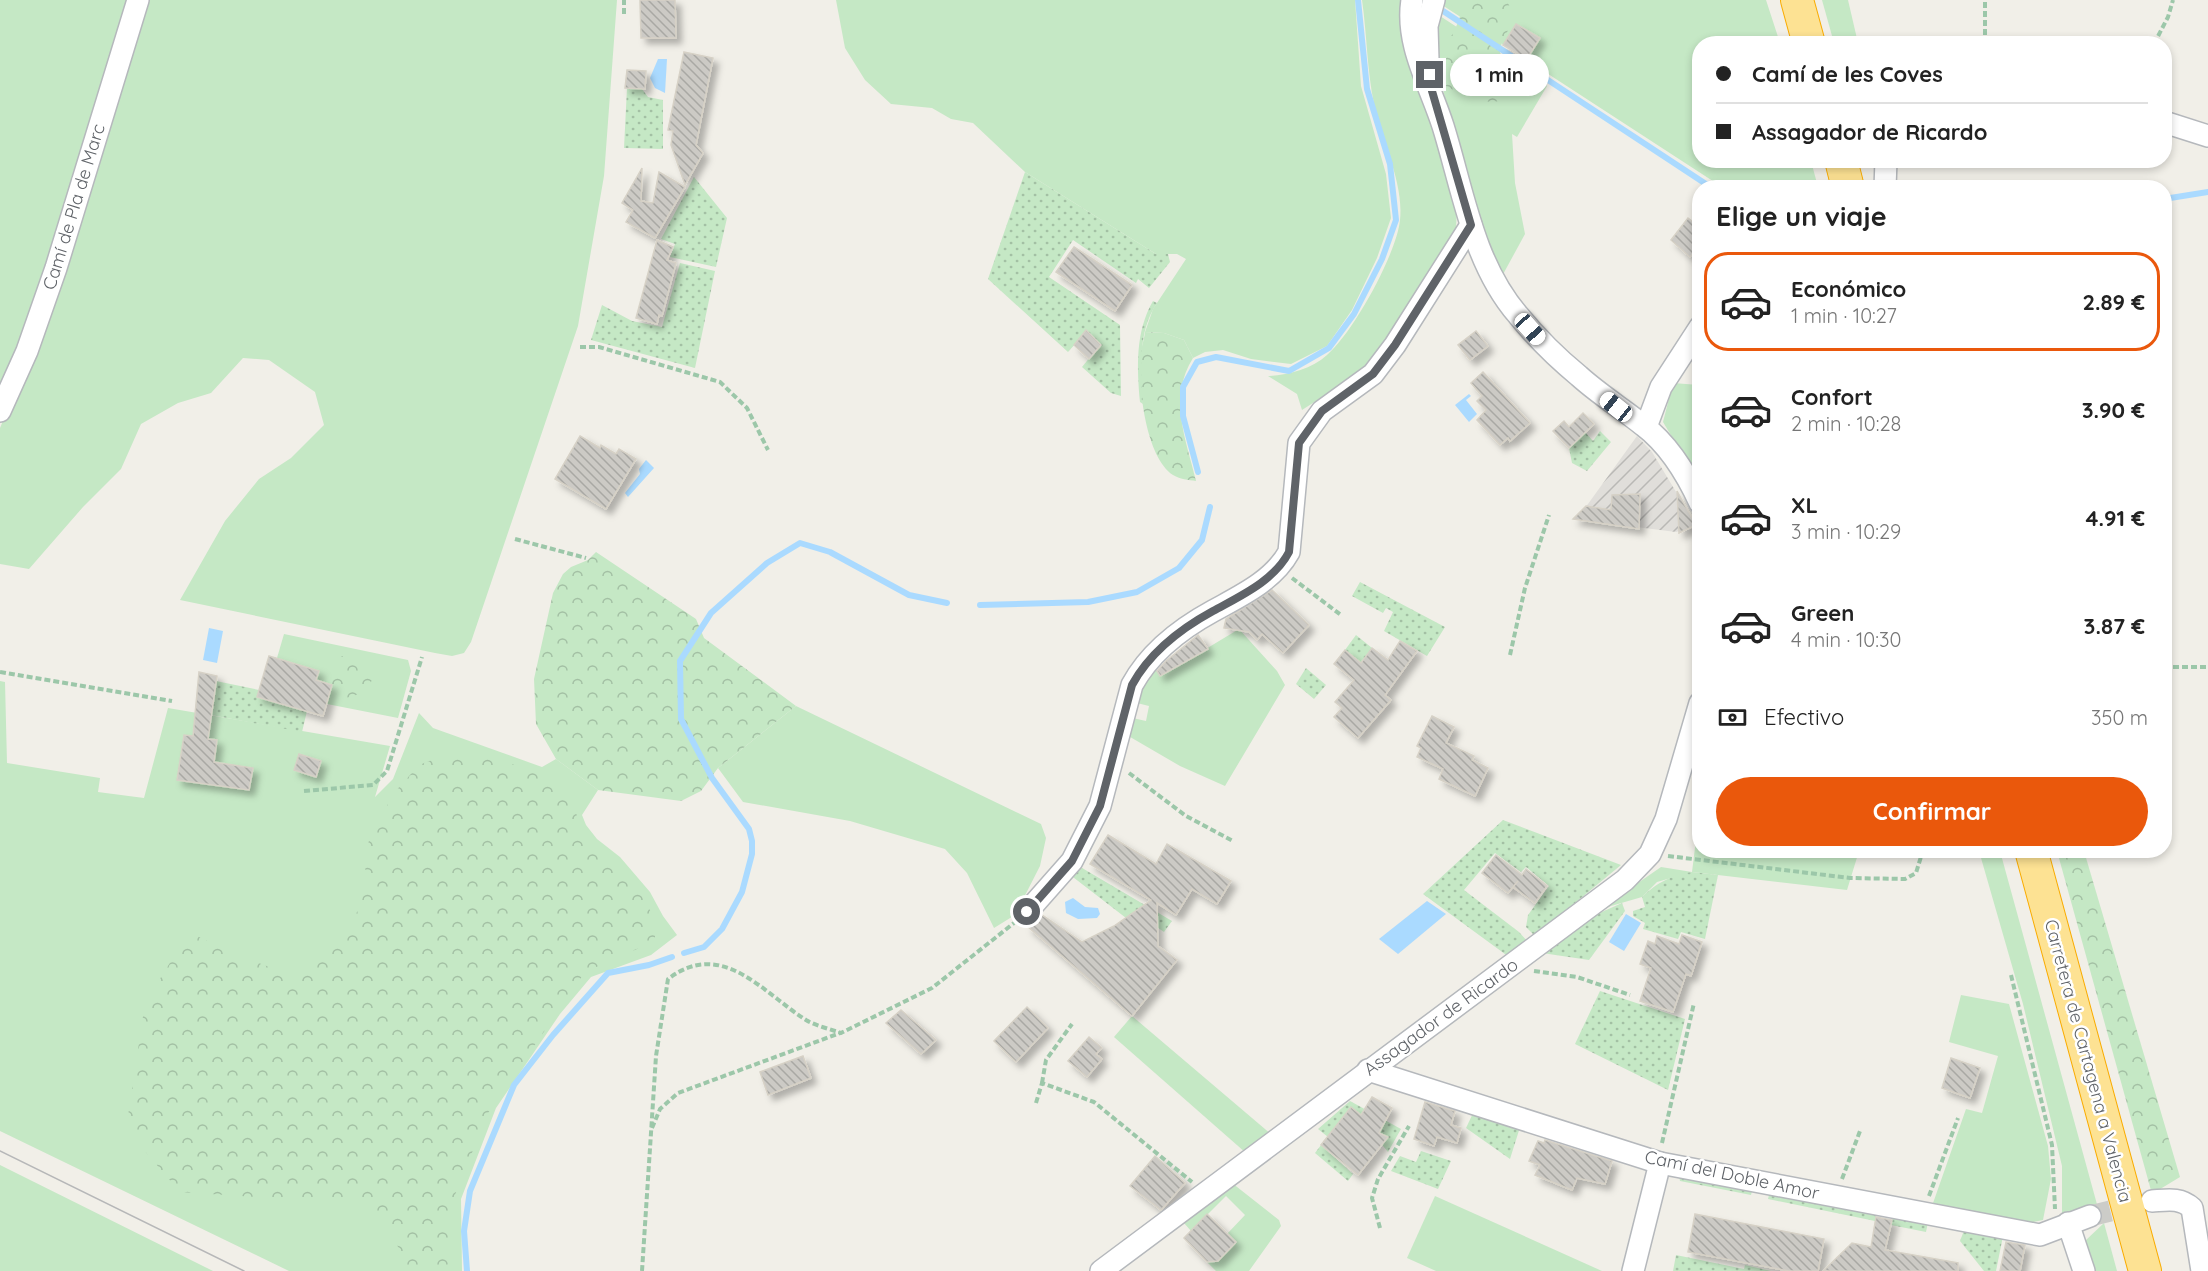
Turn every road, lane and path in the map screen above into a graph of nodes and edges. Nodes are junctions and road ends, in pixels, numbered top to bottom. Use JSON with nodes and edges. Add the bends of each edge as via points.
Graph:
{"nodes":[{"id":1,"x":138,"y":0,"type":"edge"},
{"id":2,"x":624,"y":0,"type":"edge"},
{"id":3,"x":1412,"y":0,"type":"edge"},
{"id":4,"x":1434,"y":0,"type":"edge"},
{"id":5,"x":1797,"y":0,"type":"edge"},
{"id":6,"x":1985,"y":0,"type":"edge"},
{"id":7,"x":2174,"y":0,"type":"edge"},
{"id":8,"x":624,"y":14,"type":"dead end"},
{"id":9,"x":1807,"y":36,"type":"edge"},
{"id":10,"x":1985,"y":36,"type":"edge"},
{"id":11,"x":2158,"y":36,"type":"edge"},
{"id":12,"x":1432,"y":91,"type":"junction"},
{"id":13,"x":2172,"y":125,"type":"edge"},
{"id":14,"x":2208,"y":136,"type":"edge"},
{"id":15,"x":1471,"y":225,"type":"junction"},
{"id":16,"x":1692,"y":339,"type":"edge"},
{"id":17,"x":580,"y":347,"type":"dead end"},
{"id":18,"x":0,"y":411,"type":"edge"},
{"id":19,"x":1646,"y":427,"type":"junction"},
{"id":20,"x":768,"y":450,"type":"dead end"},
{"id":21,"x":1692,"y":490,"type":"edge"},
{"id":22,"x":1548,"y":515,"type":"dead end"},
{"id":23,"x":515,"y":539,"type":"dead end"},
{"id":24,"x":586,"y":558,"type":"dead end"},
{"id":25,"x":1282,"y":566,"type":"junction"},
{"id":26,"x":1341,"y":615,"type":"dead end"},
{"id":27,"x":1510,"y":655,"type":"dead end"},
{"id":28,"x":422,"y":657,"type":"dead end"},
{"id":29,"x":2172,"y":667,"type":"edge"},
{"id":30,"x":2208,"y":667,"type":"edge"},
{"id":31,"x":0,"y":672,"type":"edge"},
{"id":32,"x":172,"y":701,"type":"dead end"},
{"id":33,"x":1692,"y":730,"type":"edge"},
{"id":34,"x":1110,"y":762,"type":"junction"},
{"id":35,"x":304,"y":791,"type":"dead end"},
{"id":36,"x":1233,"y":841,"type":"dead end"},
{"id":37,"x":1650,"y":854,"type":"junction"},
{"id":38,"x":1921,"y":858,"type":"edge"},
{"id":39,"x":2033,"y":858,"type":"edge"},
{"id":40,"x":1027,"y":912,"type":"joint"},
{"id":41,"x":1513,"y":963,"type":"junction"},
{"id":42,"x":2011,"y":975,"type":"dead end"},
{"id":43,"x":1630,"y":995,"type":"dead end"},
{"id":44,"x":1694,"y":1003,"type":"dead end"},
{"id":45,"x":1072,"y":1024,"type":"dead end"},
{"id":46,"x":841,"y":1033,"type":"junction"},
{"id":47,"x":1368,"y":1070,"type":"junction"},
{"id":48,"x":1042,"y":1083,"type":"junction"},
{"id":49,"x":1036,"y":1103,"type":"dead end"},
{"id":50,"x":1958,"y":1118,"type":"dead end"},
{"id":51,"x":1409,"y":1126,"type":"dead end"},
{"id":52,"x":651,"y":1130,"type":"junction"},
{"id":53,"x":1860,"y":1131,"type":"dead end"},
{"id":54,"x":1660,"y":1163,"type":"junction"},
{"id":55,"x":1207,"y":1193,"type":"junction"},
{"id":56,"x":1837,"y":1197,"type":"junction"},
{"id":57,"x":2152,"y":1201,"type":"tunnel mouth"},
{"id":58,"x":1923,"y":1213,"type":"junction"},
{"id":59,"x":2090,"y":1216,"type":"tunnel mouth"},
{"id":60,"x":2061,"y":1226,"type":"junction"},
{"id":61,"x":1380,"y":1228,"type":"dead end"},
{"id":62,"x":642,"y":1271,"type":"edge"},
{"id":63,"x":1101,"y":1271,"type":"edge"},
{"id":64,"x":1633,"y":1271,"type":"edge"},
{"id":65,"x":2084,"y":1271,"type":"edge"},
{"id":66,"x":2145,"y":1271,"type":"edge"},
{"id":67,"x":2202,"y":1271,"type":"edge"}],
"edges":[{"from":1,"to":18,"type":"street","name":"Camí de Pla de Marc","via":[[56,268],[27,351]]},
{"from":2,"to":8,"type":"path"},
{"from":3,"to":12,"type":"street","via":[[1409,21],[1420,65]]},
{"from":4,"to":12,"type":"street","via":[[1427,26]]},
{"from":5,"to":9,"type":"highway"},
{"from":6,"to":10,"type":"path"},
{"from":7,"to":11,"type":"path"},
{"from":12,"to":15,"type":"street"},
{"from":13,"to":14,"type":"street"},
{"from":15,"to":19,"type":"street","via":[[1492,280],[1516,314],[1579,376]]},
{"from":15,"to":25,"type":"street","via":[[1373,374],[1322,411],[1299,443],[1289,552]]},
{"from":16,"to":19,"type":"street","via":[[1661,387]]},
{"from":17,"to":20,"type":"path","via":[[599,347],[720,382],[747,408]]},
{"from":19,"to":21,"type":"street","via":[[1672,456]]},
{"from":22,"to":27,"type":"path","via":[[1525,588]]},
{"from":23,"to":24,"type":"path"},
{"from":25,"to":26,"type":"path"},
{"from":25,"to":34,"type":"street","via":[[1236,600],[1163,644],[1141,668],[1132,685]]},
{"from":28,"to":35,"type":"path","via":[[387,771],[373,784]]},
{"from":29,"to":30,"type":"path"},
{"from":31,"to":32,"type":"path"},
{"from":33,"to":37,"type":"street","name":"Assagador de Ricardo","via":[[1666,819]]},
{"from":34,"to":36,"type":"path","via":[[1186,816]]},
{"from":34,"to":40,"type":"street","via":[[1100,806],[1072,861]]},
{"from":37,"to":38,"type":"path","via":[[1851,878],[1905,879],[1916,873]]},
{"from":37,"to":41,"type":"street","name":"Assagador de Ricardo","via":[[1625,880]]},
{"from":39,"to":66,"type":"highway","name":"Carretera de Cartagena a Valencia"},
{"from":40,"to":46,"type":"path","via":[[932,988]]},
{"from":41,"to":43,"type":"path","via":[[1519,971],[1577,977]]},
{"from":41,"to":47,"type":"street","name":"Assagador de Ricardo"},
{"from":42,"to":60,"type":"path","via":[[2052,1145]]},
{"from":44,"to":54,"type":"path","via":[[1663,1134]]},
{"from":45,"to":48,"type":"path","via":[[1046,1060]]},
{"from":46,"to":52,"type":"path","via":[[678,1093],[660,1109]]},
{"from":46,"to":52,"type":"path","via":[[808,1021],[743,974],[723,965],[683,968],[668,979],[656,1056]]},
{"from":47,"to":54,"type":"street","name":"Camí del Doble Amor"},
{"from":47,"to":55,"type":"street","name":"Assagador de Ricardo"},
{"from":48,"to":49,"type":"path"},
{"from":48,"to":55,"type":"path","via":[[1094,1102]]},
{"from":50,"to":58,"type":"path"},
{"from":51,"to":61,"type":"path","via":[[1378,1179],[1372,1198]]},
{"from":52,"to":62,"type":"path"},
{"from":53,"to":56,"type":"path"},
{"from":54,"to":56,"type":"street","name":"Camí del Doble Amor"},
{"from":54,"to":64,"type":"street"},
{"from":55,"to":63,"type":"street","name":"Assagador de Ricardo"},
{"from":56,"to":58,"type":"street","name":"Camí del Doble Amor"},
{"from":57,"to":67,"type":"street","via":[[2175,1199],[2192,1208]]},
{"from":58,"to":60,"type":"street","name":"Camí del Doble Amor","via":[[2040,1235]]},
{"from":59,"to":60,"type":"street","name":"Camí del Doble Amor"},
{"from":60,"to":65,"type":"street"}]}
